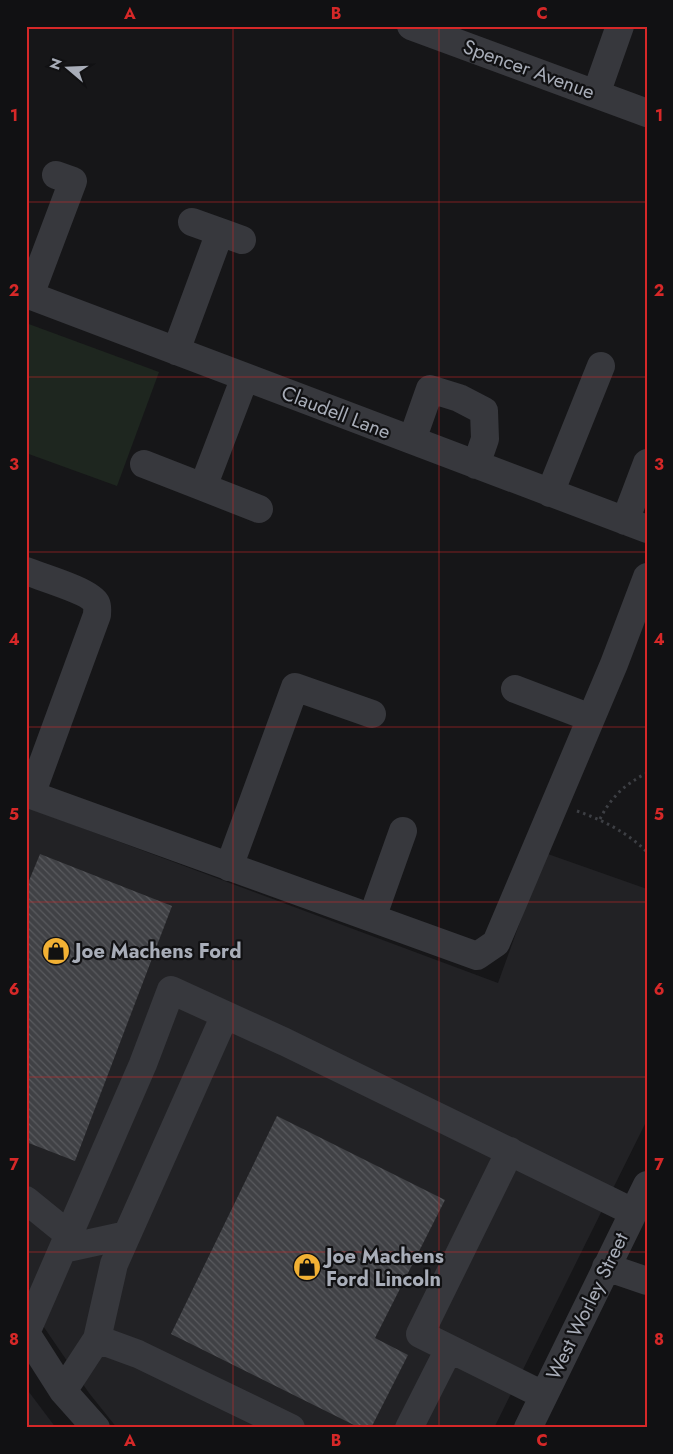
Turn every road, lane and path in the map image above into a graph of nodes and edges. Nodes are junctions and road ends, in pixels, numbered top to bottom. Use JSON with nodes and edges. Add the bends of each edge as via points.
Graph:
{"nodes":[{"id":1,"x":620,"y":26,"type":"edge"},
{"id":2,"x":423,"y":28,"type":"edge"},
{"id":3,"x":596,"y":94,"type":"junction"},
{"id":4,"x":647,"y":112,"type":"edge"},
{"id":5,"x":74,"y":182,"type":"dead end"},
{"id":6,"x":192,"y":222,"type":"dead end"},
{"id":7,"x":28,"y":295,"type":"edge"},
{"id":8,"x":176,"y":351,"type":"junction"},
{"id":9,"x":600,"y":366,"type":"dead end"},
{"id":10,"x":245,"y":377,"type":"junction"},
{"id":11,"x":412,"y":440,"type":"junction"},
{"id":12,"x":647,"y":463,"type":"edge"},
{"id":13,"x":144,"y":464,"type":"dead end"},
{"id":14,"x":476,"y":465,"type":"junction"},
{"id":15,"x":203,"y":487,"type":"junction"},
{"id":16,"x":550,"y":493,"type":"junction"},
{"id":17,"x":259,"y":509,"type":"dead end"},
{"id":18,"x":636,"y":525,"type":"edge"},
{"id":19,"x":26,"y":571,"type":"edge"},
{"id":20,"x":646,"y":584,"type":"edge"},
{"id":21,"x":516,"y":689,"type":"dead end"},
{"id":22,"x":372,"y":714,"type":"dead end"},
{"id":23,"x":591,"y":718,"type":"junction"},
{"id":24,"x":647,"y":773,"type":"edge"},
{"id":25,"x":29,"y":794,"type":"edge"},
{"id":26,"x":556,"y":803,"type":"junction"},
{"id":27,"x":600,"y":820,"type":"junction"},
{"id":28,"x":403,"y":831,"type":"dead end"},
{"id":29,"x":647,"y":852,"type":"edge"},
{"id":30,"x":230,"y":867,"type":"junction"},
{"id":31,"x":372,"y":918,"type":"junction"},
{"id":32,"x":225,"y":1015,"type":"junction"},
{"id":33,"x":510,"y":1151,"type":"junction"},
{"id":34,"x":647,"y":1186,"type":"edge"},
{"id":35,"x":26,"y":1200,"type":"edge"},
{"id":36,"x":633,"y":1212,"type":"junction"},
{"id":37,"x":127,"y":1235,"type":"junction"},
{"id":38,"x":66,"y":1242,"type":"junction"},
{"id":39,"x":606,"y":1266,"type":"junction"},
{"id":40,"x":647,"y":1281,"type":"edge"},
{"id":41,"x":26,"y":1333,"type":"edge"},
{"id":42,"x":97,"y":1339,"type":"junction"},
{"id":43,"x":449,"y":1349,"type":"junction"},
{"id":44,"x":63,"y":1391,"type":"junction"},
{"id":45,"x":544,"y":1395,"type":"junction"},
{"id":46,"x":96,"y":1428,"type":"edge"},
{"id":47,"x":292,"y":1428,"type":"edge"},
{"id":48,"x":410,"y":1428,"type":"edge"},
{"id":49,"x":528,"y":1428,"type":"edge"}],
"edges":[{"from":1,"to":3,"type":"street"},
{"from":2,"to":3,"type":"street","name":"Spencer Avenue"},
{"from":3,"to":4,"type":"street","name":"Spencer Avenue"},
{"from":5,"to":7,"type":"street"},
{"from":6,"to":8,"type":"street","via":[[231,236]]},
{"from":7,"to":8,"type":"street","name":"Claudell Lane"},
{"from":8,"to":10,"type":"street","name":"Claudell Lane"},
{"from":9,"to":16,"type":"street"},
{"from":10,"to":11,"type":"street","name":"Claudell Lane"},
{"from":10,"to":15,"type":"street"},
{"from":11,"to":14,"type":"street","name":"Claudell Lane"},
{"from":11,"to":14,"type":"street","via":[[430,389],[459,398],[484,411],[485,439]]},
{"from":12,"to":18,"type":"street"},
{"from":13,"to":15,"type":"street"},
{"from":14,"to":16,"type":"street","name":"Claudell Lane"},
{"from":15,"to":17,"type":"street"},
{"from":16,"to":18,"type":"street","name":"Claudell Lane"},
{"from":19,"to":25,"type":"street","via":[[81,592],[96,602],[98,608]]},
{"from":20,"to":23,"type":"street"},
{"from":21,"to":23,"type":"street"},
{"from":22,"to":30,"type":"street","via":[[295,687]]},
{"from":23,"to":26,"type":"street"},
{"from":24,"to":27,"type":"path","via":[[619,790]]},
{"from":25,"to":30,"type":"street"},
{"from":26,"to":27,"type":"path"},
{"from":26,"to":31,"type":"street","via":[[496,944],[477,956]]},
{"from":27,"to":29,"type":"path","via":[[637,842]]},
{"from":28,"to":31,"type":"street"},
{"from":30,"to":31,"type":"street"},
{"from":32,"to":33,"type":"street"},
{"from":32,"to":37,"type":"street"},
{"from":32,"to":38,"type":"street","via":[[171,990],[143,1064]]},
{"from":33,"to":36,"type":"street"},
{"from":33,"to":43,"type":"street","via":[[420,1334]]},
{"from":34,"to":36,"type":"street","name":"West Worley Street"},
{"from":35,"to":38,"type":"street"},
{"from":36,"to":39,"type":"street","name":"West Worley Street"},
{"from":37,"to":38,"type":"street"},
{"from":37,"to":42,"type":"street","via":[[114,1264]]},
{"from":38,"to":41,"type":"street"},
{"from":39,"to":40,"type":"street"},
{"from":39,"to":45,"type":"street","name":"West Worley Street"},
{"from":41,"to":44,"type":"street"},
{"from":42,"to":44,"type":"street"},
{"from":42,"to":47,"type":"street","via":[[138,1354]]},
{"from":43,"to":45,"type":"street"},
{"from":43,"to":48,"type":"street"},
{"from":44,"to":46,"type":"street"},
{"from":45,"to":49,"type":"street","name":"West Worley Street"}]}
